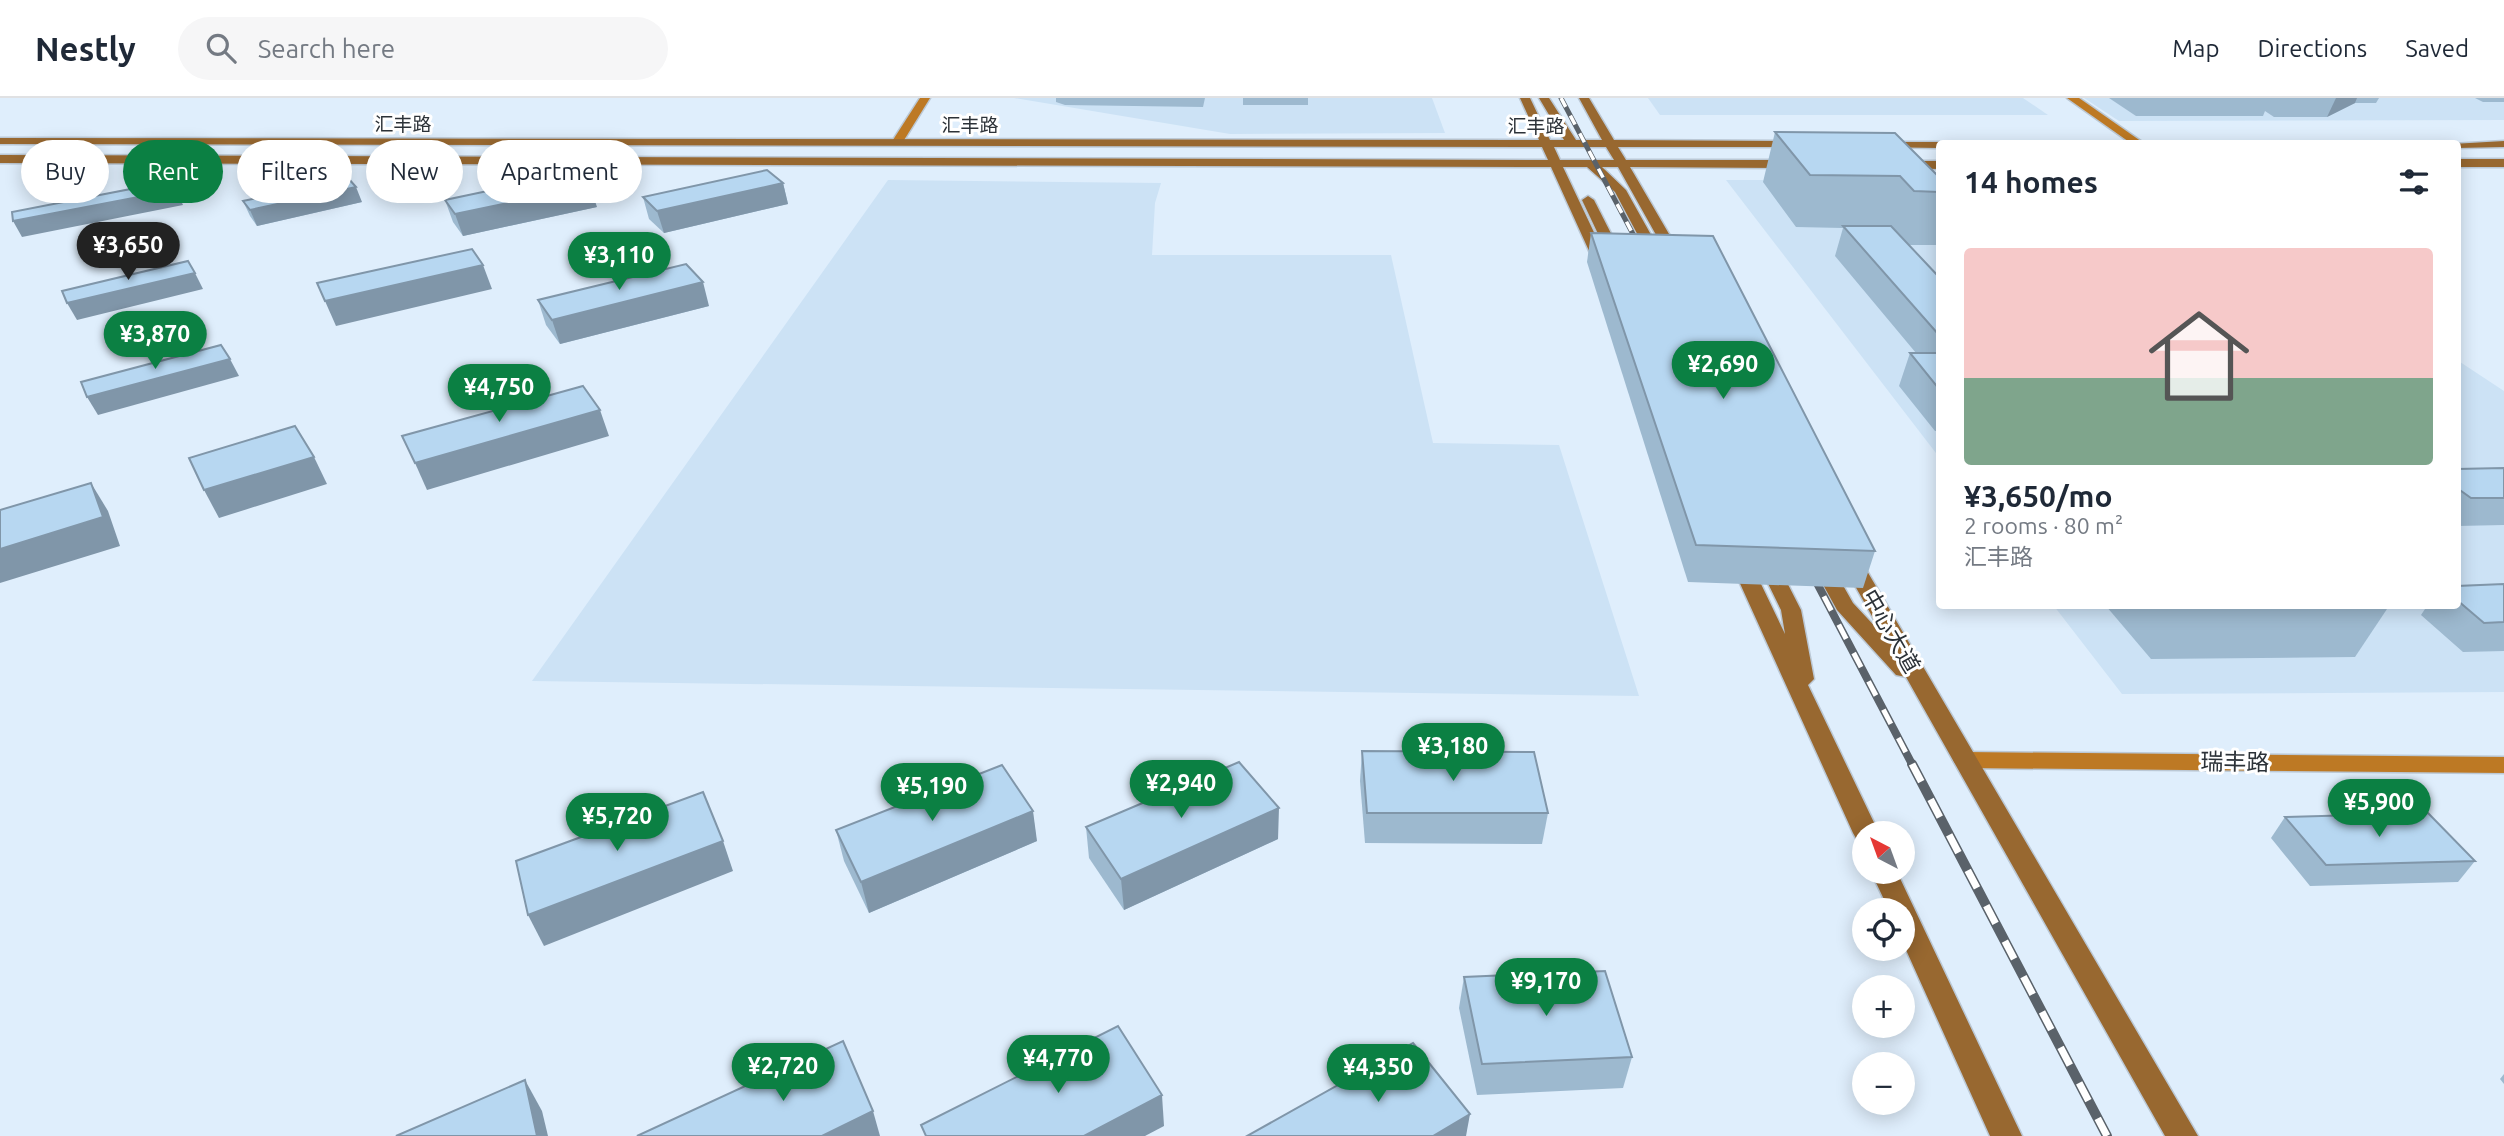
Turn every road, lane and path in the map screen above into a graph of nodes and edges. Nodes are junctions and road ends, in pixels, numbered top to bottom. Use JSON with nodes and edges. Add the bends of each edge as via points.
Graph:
{"nodes":[{"id":1,"x":925,"y":98,"type":"edge"},
{"id":2,"x":1525,"y":98,"type":"edge"},
{"id":3,"x":1544,"y":98,"type":"edge"},
{"id":4,"x":1584,"y":98,"type":"edge"},
{"id":5,"x":2072,"y":98,"type":"edge"},
{"id":6,"x":1555,"y":118,"type":"junction"},
{"id":7,"x":1586,"y":122,"type":"junction"},
{"id":8,"x":2134,"y":140,"type":"edge"},
{"id":9,"x":0,"y":141,"type":"edge"},
{"id":10,"x":897,"y":143,"type":"junction"},
{"id":11,"x":1572,"y":143,"type":"junction"},
{"id":12,"x":1546,"y":144,"type":"junction"},
{"id":13,"x":1611,"y":144,"type":"junction"},
{"id":14,"x":2504,"y":144,"type":"edge"},
{"id":15,"x":1816,"y":145,"type":"edge"},
{"id":16,"x":1871,"y":145,"type":"edge"},
{"id":17,"x":1936,"y":145,"type":"edge"},
{"id":18,"x":2461,"y":145,"type":"edge"},
{"id":19,"x":0,"y":159,"type":"edge"},
{"id":20,"x":2461,"y":163,"type":"edge"},
{"id":21,"x":2504,"y":163,"type":"edge"},
{"id":22,"x":1591,"y":164,"type":"junction"},
{"id":23,"x":1623,"y":164,"type":"junction"},
{"id":24,"x":1801,"y":164,"type":"edge"},
{"id":25,"x":1884,"y":165,"type":"edge"},
{"id":26,"x":1936,"y":165,"type":"edge"},
{"id":27,"x":1559,"y":172,"type":"junction"},
{"id":28,"x":1620,"y":190,"type":"junction"},
{"id":29,"x":1667,"y":276,"type":"edge"},
{"id":30,"x":1617,"y":278,"type":"edge"},
{"id":31,"x":1689,"y":280,"type":"edge"},
{"id":32,"x":1728,"y":537,"type":"edge"},
{"id":33,"x":1840,"y":541,"type":"edge"},
{"id":34,"x":1811,"y":545,"type":"edge"},
{"id":35,"x":1761,"y":549,"type":"edge"},
{"id":36,"x":1929,"y":697,"type":"junction"},
{"id":37,"x":1808,"y":709,"type":"junction"},
{"id":38,"x":1965,"y":760,"type":"junction"},
{"id":39,"x":2504,"y":765,"type":"edge"},
{"id":40,"x":1860,"y":821,"type":"edge"},
{"id":41,"x":1915,"y":939,"type":"edge"},
{"id":42,"x":2006,"y":1136,"type":"edge"},
{"id":43,"x":2182,"y":1136,"type":"edge"}],
"edges":[{"from":1,"to":10,"type":"street"},
{"from":2,"to":12,"type":"main road"},
{"from":3,"to":6,"type":"main road"},
{"from":4,"to":7,"type":"main road"},
{"from":5,"to":8,"type":"street"},
{"from":6,"to":7,"type":"main road","via":[[1567,124]]},
{"from":6,"to":11,"type":"main road"},
{"from":7,"to":13,"type":"main road"},
{"from":9,"to":10,"type":"main road","name":"汇丰路"},
{"from":10,"to":12,"type":"main road","name":"汇丰路"},
{"from":11,"to":12,"type":"main road","name":"汇丰路"},
{"from":11,"to":13,"type":"main road","name":"汇丰路"},
{"from":11,"to":27,"type":"main road"},
{"from":12,"to":27,"type":"main road"},
{"from":13,"to":15,"type":"main road","name":"汇丰路"},
{"from":13,"to":22,"type":"main road"},
{"from":13,"to":23,"type":"main road"},
{"from":14,"to":18,"type":"main road"},
{"from":16,"to":17,"type":"main road"},
{"from":19,"to":27,"type":"main road","name":"汇丰路"},
{"from":20,"to":21,"type":"main road"},
{"from":22,"to":23,"type":"main road","name":"汇丰路"},
{"from":22,"to":27,"type":"main road","name":"汇丰路"},
{"from":22,"to":28,"type":"main road"},
{"from":23,"to":24,"type":"main road","name":"汇丰路"},
{"from":23,"to":28,"type":"main road"},
{"from":23,"to":31,"type":"main road"},
{"from":25,"to":26,"type":"main road"},
{"from":27,"to":30,"type":"main road"},
{"from":28,"to":29,"type":"main road"},
{"from":32,"to":37,"type":"main road"},
{"from":33,"to":36,"type":"main road","name":"中心大道"},
{"from":34,"to":36,"type":"main road","name":"中心大道","via":[[1844,606]]},
{"from":35,"to":37,"type":"main road","via":[[1791,610]]},
{"from":36,"to":38,"type":"main road","name":"中心大道"},
{"from":37,"to":40,"type":"main road"},
{"from":38,"to":39,"type":"street","name":"瑞丰路"},
{"from":38,"to":43,"type":"main road","name":"中心大道"},
{"from":41,"to":42,"type":"main road"}]}
